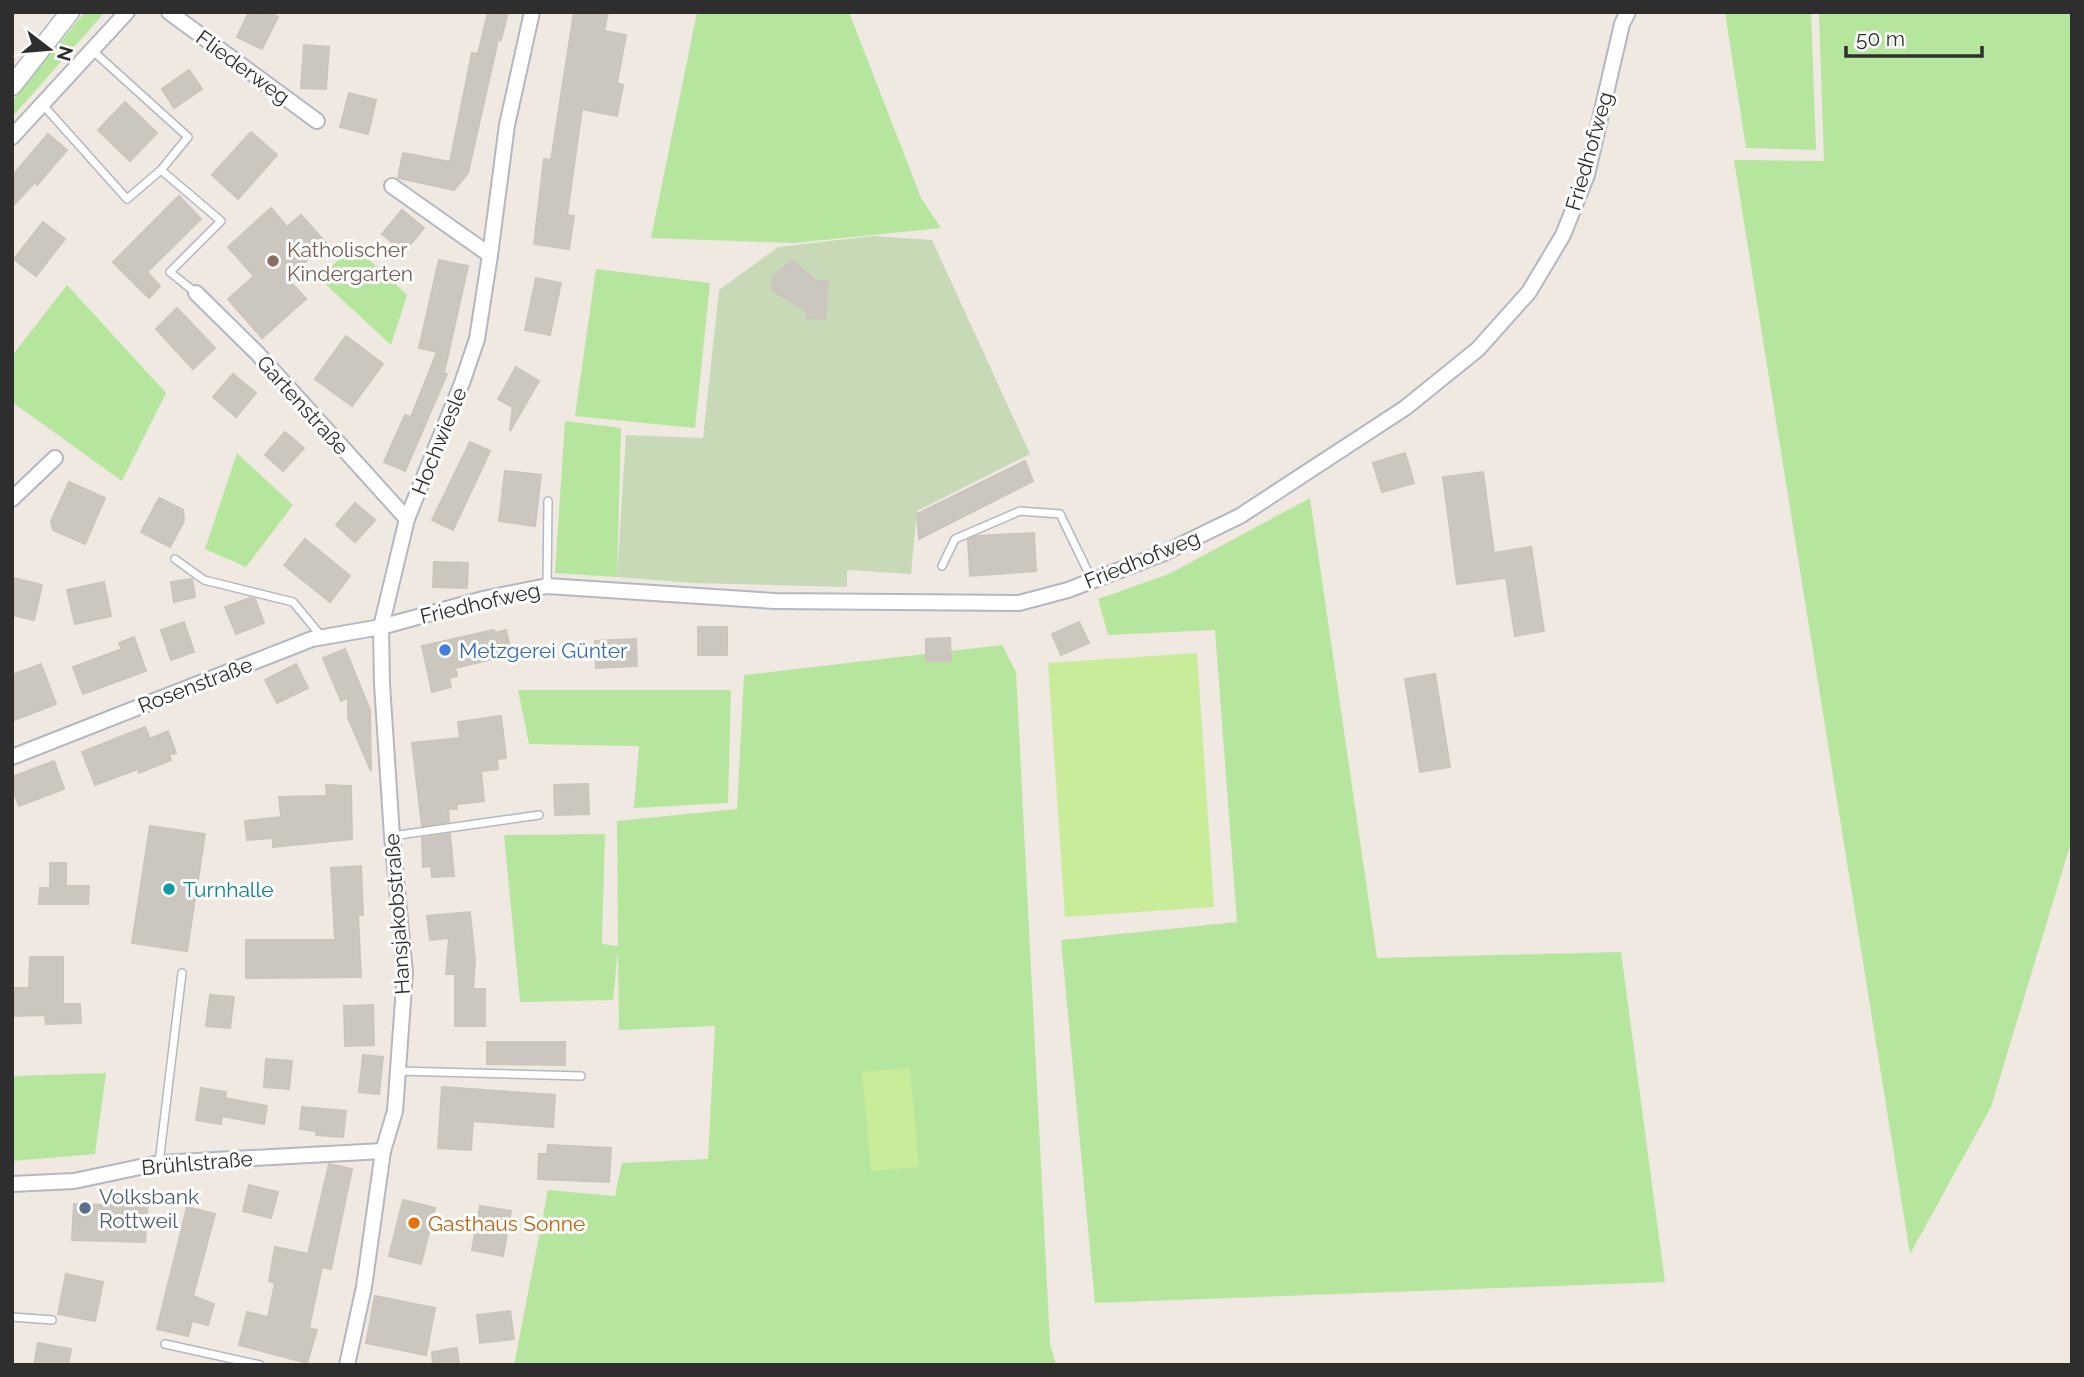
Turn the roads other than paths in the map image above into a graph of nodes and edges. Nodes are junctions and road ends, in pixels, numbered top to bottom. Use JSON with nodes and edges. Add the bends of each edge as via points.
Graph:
{"nodes":[{"id":1,"x":70,"y":12,"type":"edge"},
{"id":2,"x":127,"y":12,"type":"edge"},
{"id":3,"x":169,"y":12,"type":"edge"},
{"id":4,"x":532,"y":12,"type":"edge"},
{"id":5,"x":1628,"y":12,"type":"edge"},
{"id":6,"x":93,"y":51,"type":"junction"},
{"id":7,"x":12,"y":86,"type":"edge"},
{"id":8,"x":43,"y":105,"type":"junction"},
{"id":9,"x":317,"y":121,"type":"dead end"},
{"id":10,"x":12,"y":137,"type":"edge"},
{"id":11,"x":161,"y":170,"type":"junction"},
{"id":12,"x":392,"y":186,"type":"dead end"},
{"id":13,"x":491,"y":255,"type":"junction"},
{"id":14,"x":196,"y":293,"type":"joint"},
{"id":15,"x":55,"y":458,"type":"dead end"},
{"id":16,"x":12,"y":499,"type":"edge"},
{"id":17,"x":548,"y":501,"type":"dead end"},
{"id":18,"x":407,"y":519,"type":"junction"},
{"id":19,"x":175,"y":559,"type":"dead end"},
{"id":20,"x":942,"y":566,"type":"dead end"},
{"id":21,"x":1093,"y":580,"type":"junction"},
{"id":22,"x":547,"y":586,"type":"junction"},
{"id":23,"x":381,"y":626,"type":"junction"},
{"id":24,"x":321,"y":637,"type":"junction"},
{"id":25,"x":12,"y":757,"type":"edge"},
{"id":26,"x":538,"y":816,"type":"dead end"},
{"id":27,"x":392,"y":836,"type":"junction"},
{"id":28,"x":182,"y":974,"type":"dead end"},
{"id":29,"x":399,"y":1071,"type":"junction"},
{"id":30,"x":581,"y":1076,"type":"dead end"},
{"id":31,"x":383,"y":1151,"type":"junction"},
{"id":32,"x":159,"y":1163,"type":"junction"},
{"id":33,"x":12,"y":1184,"type":"edge"},
{"id":34,"x":12,"y":1317,"type":"edge"},
{"id":35,"x":52,"y":1320,"type":"dead end"},
{"id":36,"x":165,"y":1344,"type":"dead end"},
{"id":37,"x":260,"y":1365,"type":"edge"},
{"id":38,"x":346,"y":1365,"type":"edge"}],
"edges":[{"from":1,"to":7,"type":"street"},
{"from":2,"to":6,"type":"street"},
{"from":3,"to":9,"type":"street","name":"Fliederweg"},
{"from":4,"to":13,"type":"street","name":"Hochwiesle","via":[[507,125]]},
{"from":5,"to":21,"type":"street","name":"Friedhofweg","via":[[1587,175],[1563,235],[1529,292],[1478,349],[1405,408],[1240,516],[1164,553]]},
{"from":6,"to":8,"type":"street"},
{"from":6,"to":11,"type":"lane","via":[[188,136]]},
{"from":8,"to":10,"type":"street"},
{"from":8,"to":11,"type":"lane","via":[[127,198]]},
{"from":11,"to":14,"type":"lane","via":[[221,221],[170,272]]},
{"from":12,"to":13,"type":"street"},
{"from":13,"to":18,"type":"street","name":"Hochwiesle","via":[[477,339]]},
{"from":14,"to":18,"type":"street","name":"Gartenstraße","via":[[257,353]]},
{"from":15,"to":16,"type":"street"},
{"from":17,"to":22,"type":"lane"},
{"from":18,"to":23,"type":"street","name":"Hochwiesle"},
{"from":19,"to":24,"type":"lane","via":[[204,580],[293,602]]},
{"from":20,"to":21,"type":"lane","via":[[955,539],[1020,511],[1060,514]]},
{"from":21,"to":22,"type":"street","name":"Friedhofweg","via":[[1019,603],[775,601]]},
{"from":22,"to":23,"type":"street","name":"Friedhofweg"},
{"from":23,"to":24,"type":"street","name":"Rosenstraße"},
{"from":23,"to":27,"type":"street","name":"Hansjakobstraße"},
{"from":24,"to":25,"type":"street","name":"Rosenstraße"},
{"from":26,"to":27,"type":"lane"},
{"from":27,"to":29,"type":"street","name":"Hansjakobstraße","via":[[405,973]]},
{"from":28,"to":32,"type":"lane"},
{"from":29,"to":30,"type":"lane"},
{"from":29,"to":31,"type":"street","name":"Hansjakobstraße","via":[[395,1111]]},
{"from":31,"to":32,"type":"street","name":"Brühlstraße"},
{"from":31,"to":38,"type":"street","name":"Hansjakobstraße","via":[[364,1287]]},
{"from":32,"to":33,"type":"street","name":"Brühlstraße","via":[[74,1181]]},
{"from":34,"to":35,"type":"lane"},
{"from":36,"to":37,"type":"lane"}]}
